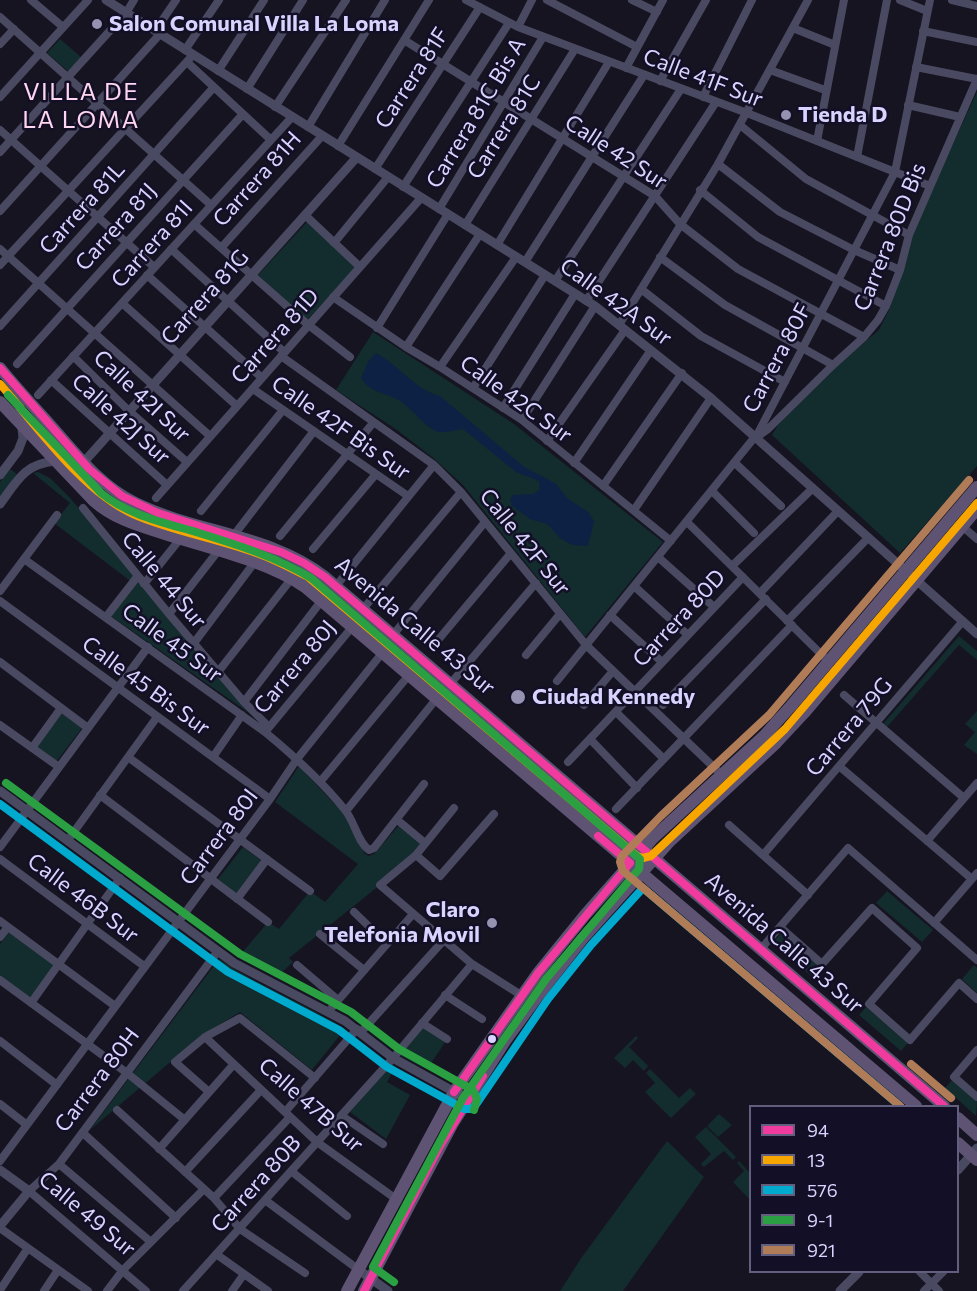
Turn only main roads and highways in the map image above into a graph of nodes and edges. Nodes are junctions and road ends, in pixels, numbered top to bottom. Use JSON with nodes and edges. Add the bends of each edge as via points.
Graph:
{"nodes":[{"id":1,"x":0,"y":368,"type":"edge"},
{"id":2,"x":0,"y":402,"type":"edge"},
{"id":3,"x":6,"y":415,"type":"edge"},
{"id":4,"x":52,"y":428,"type":"junction"},
{"id":5,"x":33,"y":437,"type":"junction"},
{"id":6,"x":977,"y":487,"type":"edge"},
{"id":7,"x":977,"y":509,"type":"edge"},
{"id":8,"x":644,"y":848,"type":"junction"},
{"id":9,"x":655,"y":858,"type":"junction"},
{"id":10,"x":630,"y":863,"type":"junction"},
{"id":11,"x":642,"y":873,"type":"junction"},
{"id":12,"x":914,"y":1105,"type":"edge"},
{"id":13,"x":942,"y":1105,"type":"edge"},
{"id":14,"x":959,"y":1120,"type":"edge"},
{"id":15,"x":977,"y":1135,"type":"edge"},
{"id":16,"x":959,"y":1144,"type":"edge"},
{"id":17,"x":975,"y":1154,"type":"edge"},
{"id":18,"x":347,"y":1291,"type":"edge"},
{"id":19,"x":364,"y":1291,"type":"edge"}],
"edges":[{"from":1,"to":4,"type":"main road","name":"Avenida Calle 43 Sur"},
{"from":2,"to":3,"type":"main road","name":"Avenida Calle 43 Sur"},
{"from":3,"to":5,"type":"main road","name":"Avenida Calle 43 Sur"},
{"from":4,"to":5,"type":"main road","via":[[33,422],[29,428]]},
{"from":4,"to":8,"type":"main road","name":"Avenida Calle 43 Sur","via":[[111,488],[136,504],[303,561]]},
{"from":5,"to":10,"type":"main road","name":"Avenida Calle 43 Sur","via":[[94,501],[110,512],[131,523],[292,578]]},
{"from":6,"to":8,"type":"main road","via":[[770,729]]},
{"from":7,"to":9,"type":"main road","via":[[776,743]]},
{"from":8,"to":9,"type":"main road","name":"Avenida Calle 43 Sur"},
{"from":8,"to":10,"type":"main road"},
{"from":9,"to":11,"type":"main road"},
{"from":9,"to":13,"type":"main road","name":"Avenida Calle 43 Sur"},
{"from":10,"to":11,"type":"main road","name":"Avenida Calle 43 Sur"},
{"from":10,"to":18,"type":"main road","via":[[521,995],[454,1092]]},
{"from":11,"to":12,"type":"main road","name":"Avenida Calle 43 Sur"},
{"from":11,"to":19,"type":"main road","via":[[540,993],[467,1099]]},
{"from":14,"to":15,"type":"main road"},
{"from":16,"to":17,"type":"main road"}]}
